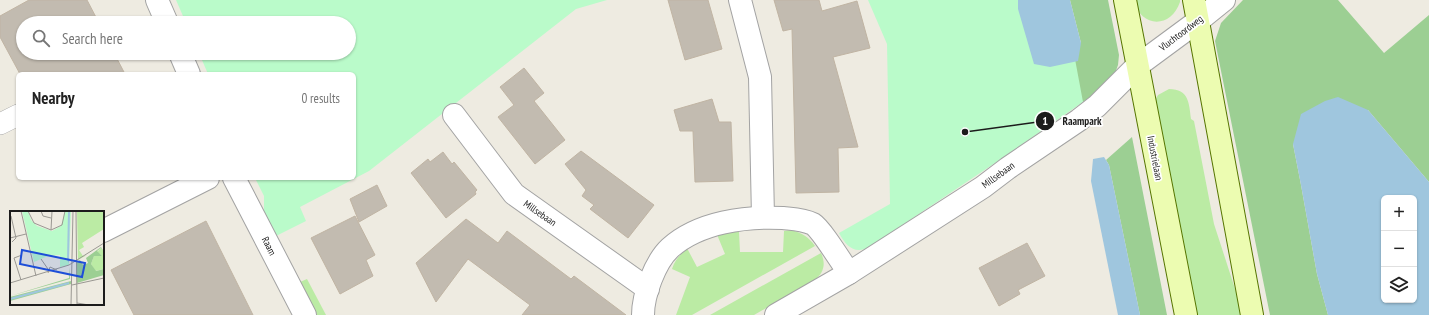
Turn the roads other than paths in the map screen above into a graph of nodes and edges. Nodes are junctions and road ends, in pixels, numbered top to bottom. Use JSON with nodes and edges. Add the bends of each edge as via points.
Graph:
{"nodes":[{"id":1,"x":157,"y":0,"type":"edge"},
{"id":2,"x":740,"y":0,"type":"edge"},
{"id":3,"x":1125,"y":0,"type":"edge"},
{"id":4,"x":1224,"y":0,"type":"edge"},
{"id":5,"x":1196,"y":10,"type":"edge"},
{"id":6,"x":164,"y":16,"type":"edge"},
{"id":7,"x":183,"y":60,"type":"edge"},
{"id":8,"x":1137,"y":66,"type":"junction"},
{"id":9,"x":188,"y":72,"type":"edge"},
{"id":10,"x":16,"y":116,"type":"edge"},
{"id":11,"x":454,"y":116,"type":"dead end"},
{"id":12,"x":0,"y":124,"type":"edge"},
{"id":13,"x":204,"y":180,"type":"edge"},
{"id":14,"x":235,"y":180,"type":"edge"},
{"id":15,"x":763,"y":217,"type":"junction"},
{"id":16,"x":104,"y":230,"type":"edge"},
{"id":17,"x":849,"y":273,"type":"junction"},
{"id":18,"x":648,"y":289,"type":"junction"},
{"id":19,"x":305,"y":315,"type":"edge"},
{"id":20,"x":643,"y":315,"type":"edge"},
{"id":21,"x":776,"y":315,"type":"edge"},
{"id":22,"x":1186,"y":315,"type":"edge"},
{"id":23,"x":1252,"y":315,"type":"edge"}],
"edges":[{"from":1,"to":6,"type":"street"},
{"from":2,"to":15,"type":"street","via":[[760,77]]},
{"from":3,"to":8,"type":"main road","name":"Industrielaan"},
{"from":4,"to":5,"type":"street","name":"Vluchtoordweg"},
{"from":5,"to":8,"type":"street","name":"Vluchtoordweg"},
{"from":5,"to":23,"type":"main road"},
{"from":7,"to":9,"type":"street"},
{"from":8,"to":17,"type":"street","name":"Millsebaan","via":[[1097,106],[1079,120],[983,187]]},
{"from":8,"to":22,"type":"main road","name":"Industrielaan"},
{"from":10,"to":12,"type":"street"},
{"from":11,"to":18,"type":"street","name":"Millsebaan","via":[[514,194]]},
{"from":13,"to":16,"type":"street"},
{"from":14,"to":19,"type":"street","name":"Raam"},
{"from":15,"to":17,"type":"street","via":[[797,219],[814,225]]},
{"from":15,"to":18,"type":"street","via":[[714,224],[685,238],[670,249],[657,267]]},
{"from":17,"to":21,"type":"street","name":"Millsebaan"},
{"from":18,"to":20,"type":"street"}]}
